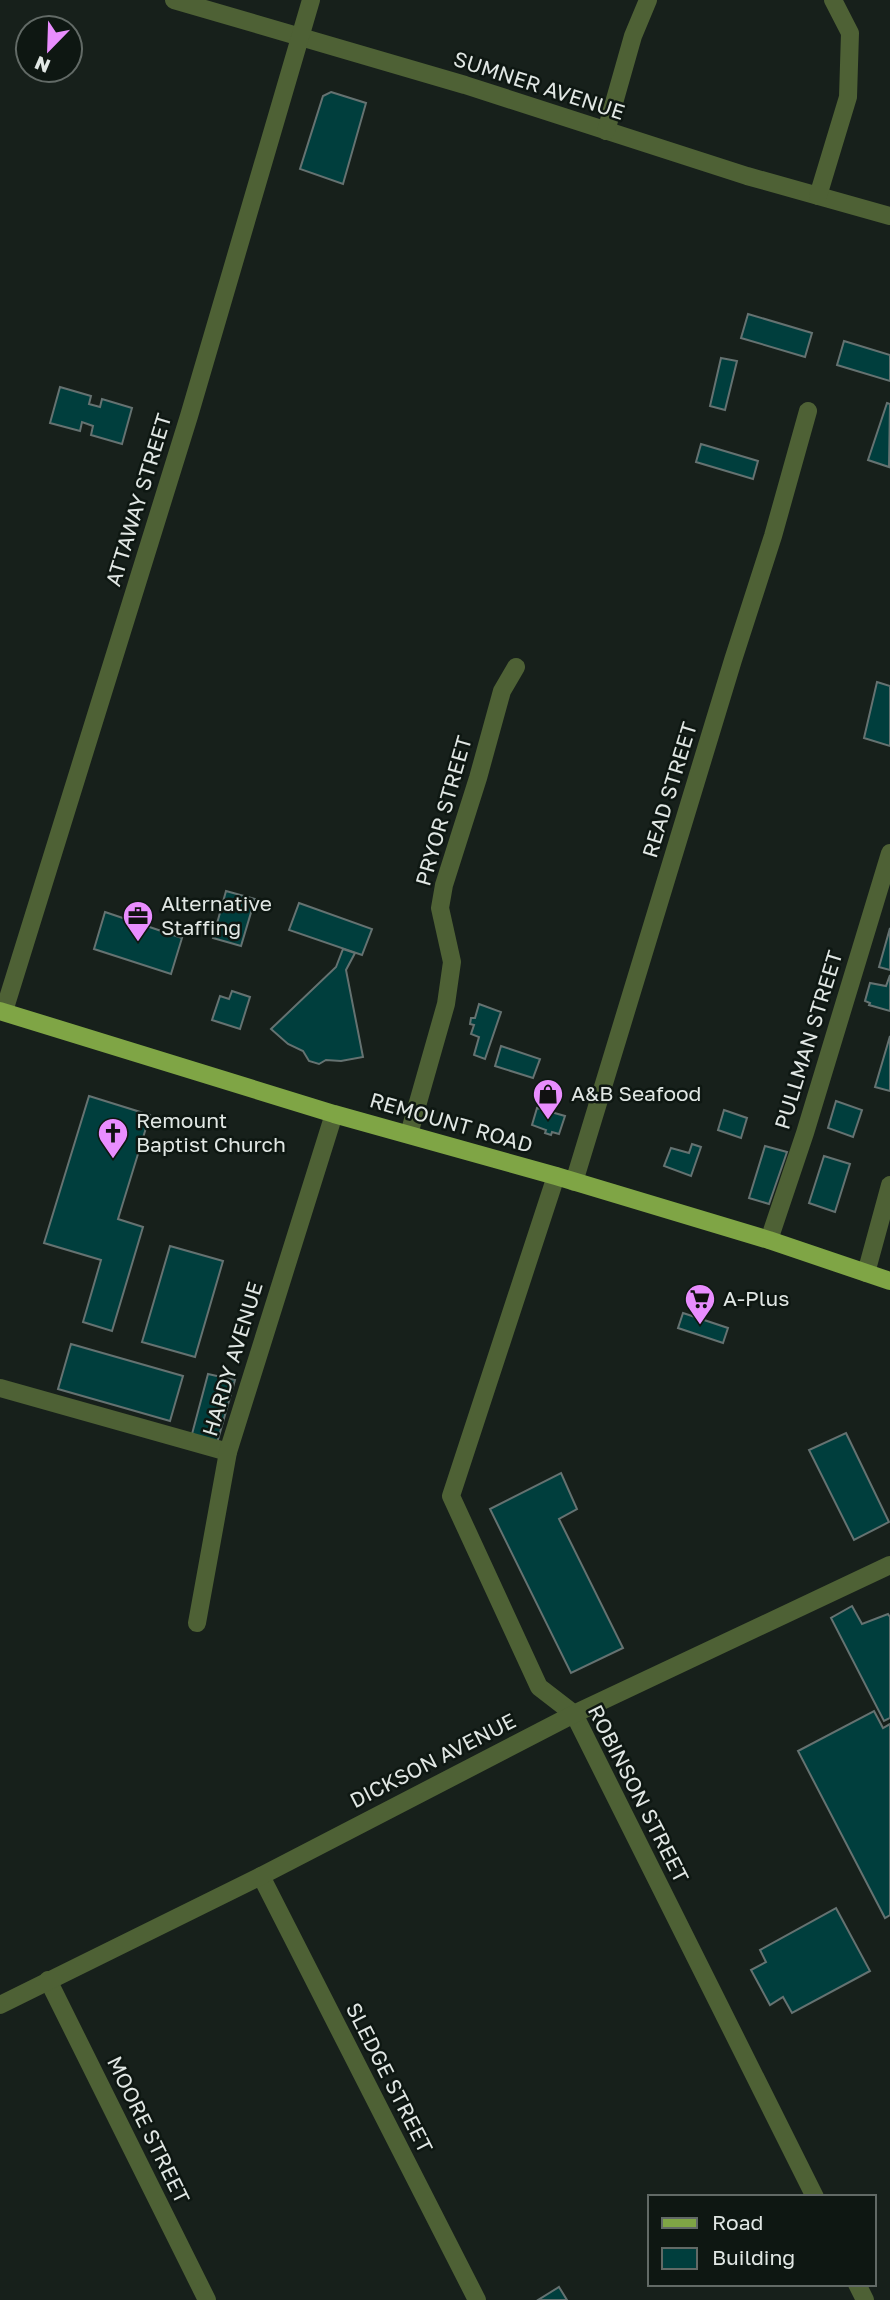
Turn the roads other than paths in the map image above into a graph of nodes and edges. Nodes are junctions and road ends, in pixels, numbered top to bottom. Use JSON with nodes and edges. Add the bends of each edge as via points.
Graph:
{"nodes":[{"id":1,"x":174,"y":0,"type":"edge"},
{"id":2,"x":311,"y":0,"type":"edge"},
{"id":3,"x":648,"y":0,"type":"edge"},
{"id":4,"x":833,"y":0,"type":"edge"},
{"id":5,"x":301,"y":36,"type":"junction"},
{"id":6,"x":606,"y":131,"type":"junction"},
{"id":7,"x":818,"y":196,"type":"junction"},
{"id":8,"x":890,"y":216,"type":"edge"},
{"id":9,"x":808,"y":411,"type":"dead end"},
{"id":10,"x":516,"y":667,"type":"dead end"},
{"id":11,"x":890,"y":853,"type":"edge"},
{"id":12,"x":2,"y":1011,"type":"edge"},
{"id":13,"x":334,"y":1114,"type":"junction"},
{"id":14,"x":409,"y":1134,"type":"junction"},
{"id":15,"x":556,"y":1176,"type":"junction"},
{"id":16,"x":574,"y":1182,"type":"junction"},
{"id":17,"x":890,"y":1185,"type":"edge"},
{"id":18,"x":769,"y":1240,"type":"junction"},
{"id":19,"x":866,"y":1273,"type":"junction"},
{"id":20,"x":890,"y":1281,"type":"edge"},
{"id":21,"x":0,"y":1388,"type":"edge"},
{"id":22,"x":228,"y":1452,"type":"junction"},
{"id":23,"x":889,"y":1568,"type":"edge"},
{"id":24,"x":197,"y":1623,"type":"dead end"},
{"id":25,"x":574,"y":1714,"type":"junction"},
{"id":26,"x":261,"y":1876,"type":"junction"},
{"id":27,"x":48,"y":1980,"type":"junction"},
{"id":28,"x":0,"y":2005,"type":"edge"},
{"id":29,"x":814,"y":2195,"type":"edge"},
{"id":30,"x":207,"y":2300,"type":"edge"},
{"id":31,"x":477,"y":2300,"type":"edge"}],
"edges":[{"from":1,"to":5,"type":"street","name":"SUMNER AVENUE"},
{"from":2,"to":5,"type":"street","name":"ATTAWAY STREET"},
{"from":3,"to":6,"type":"street"},
{"from":4,"to":7,"type":"street","via":[[850,33],[848,97]]},
{"from":5,"to":6,"type":"street","name":"SUMNER AVENUE"},
{"from":5,"to":12,"type":"street","name":"ATTAWAY STREET","via":[[182,440]]},
{"from":6,"to":7,"type":"street","name":"SUMNER AVENUE"},
{"from":7,"to":8,"type":"street","name":"SUMNER AVENUE"},
{"from":9,"to":16,"type":"street","name":"READ STREET"},
{"from":10,"to":14,"type":"street","name":"PRYOR STREET","via":[[502,691],[444,885],[440,908],[452,962],[446,1004]]},
{"from":11,"to":18,"type":"street","name":"PULLMAN STREET"},
{"from":12,"to":13,"type":"main road","name":"REMOUNT ROAD"},
{"from":13,"to":14,"type":"main road","name":"REMOUNT ROAD"},
{"from":13,"to":22,"type":"street","name":"HARDY AVENUE"},
{"from":14,"to":15,"type":"main road","name":"REMOUNT ROAD"},
{"from":15,"to":16,"type":"main road","name":"REMOUNT ROAD"},
{"from":15,"to":25,"type":"street","name":"ROBINSON STREET","via":[[451,1496],[540,1687]]},
{"from":16,"to":18,"type":"main road","name":"REMOUNT ROAD"},
{"from":17,"to":19,"type":"street"},
{"from":18,"to":19,"type":"main road","name":"REMOUNT ROAD"},
{"from":19,"to":20,"type":"main road","name":"REMOUNT ROAD"},
{"from":21,"to":22,"type":"street"},
{"from":22,"to":24,"type":"street","name":"HARDY AVENUE"},
{"from":23,"to":25,"type":"street","name":"DICKSON AVENUE"},
{"from":25,"to":26,"type":"street","name":"DICKSON AVENUE"},
{"from":25,"to":29,"type":"street","name":"ROBINSON STREET"},
{"from":26,"to":27,"type":"street","name":"DICKSON AVENUE"},
{"from":26,"to":31,"type":"street","name":"SLEDGE STREET"},
{"from":27,"to":28,"type":"street","name":"DICKSON AVENUE"},
{"from":27,"to":30,"type":"street","name":"MOORE STREET"}]}
